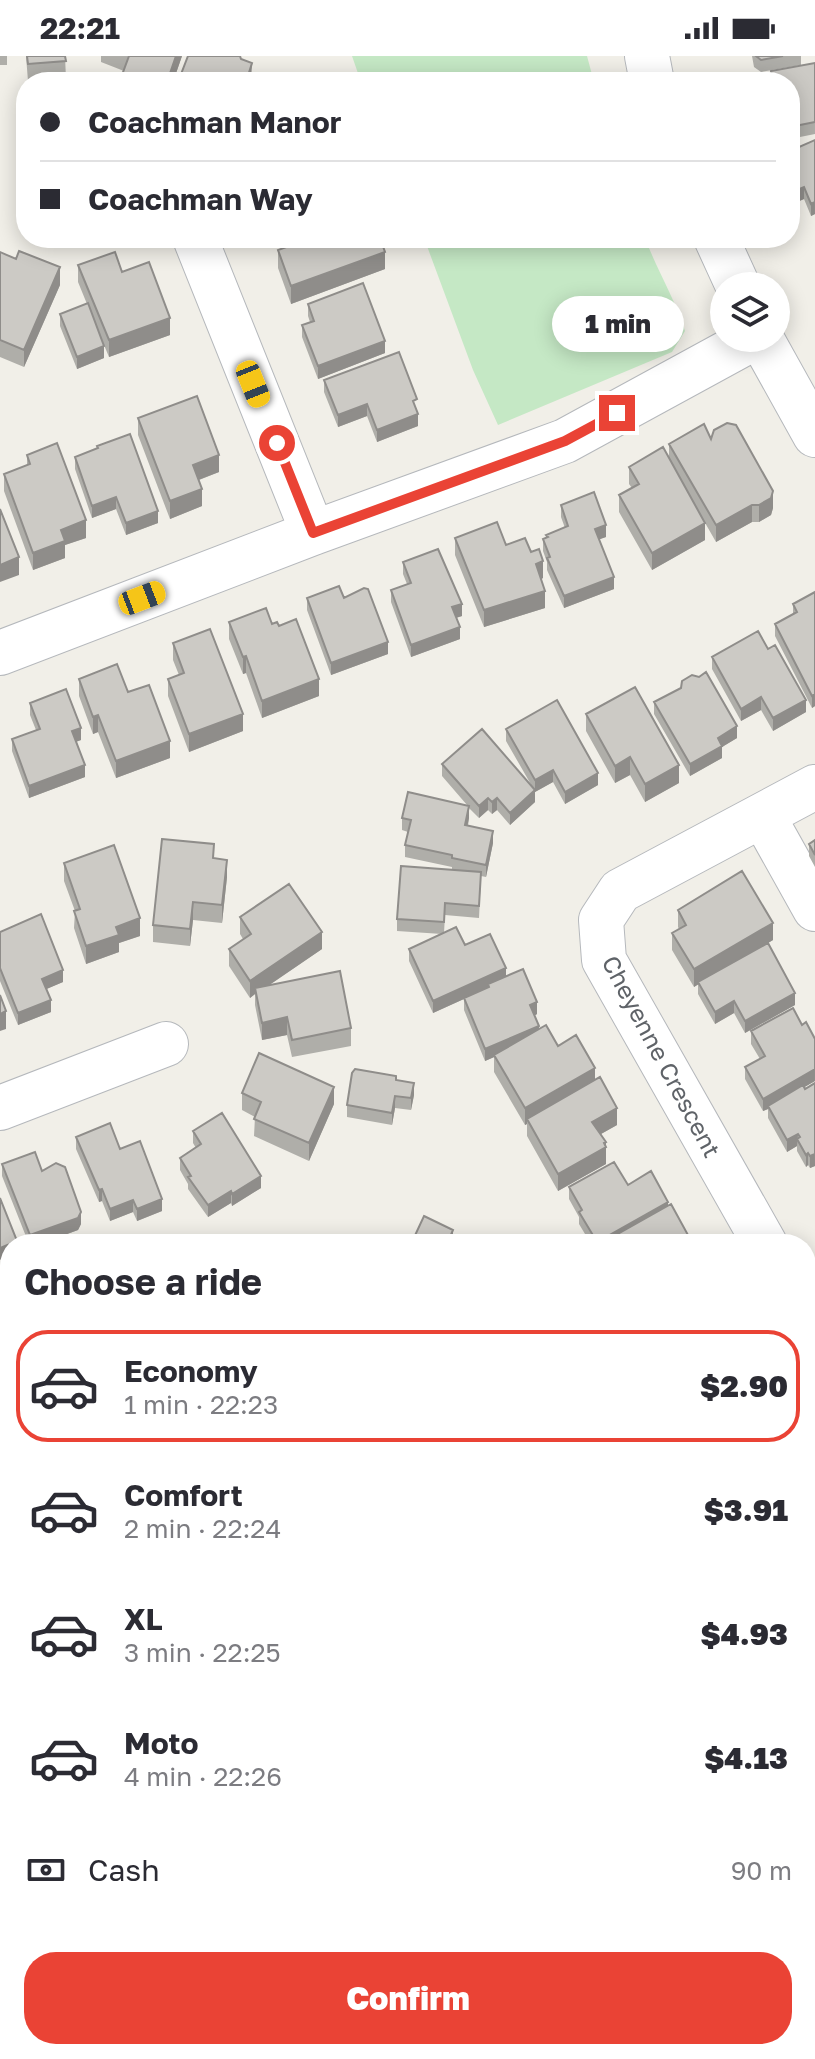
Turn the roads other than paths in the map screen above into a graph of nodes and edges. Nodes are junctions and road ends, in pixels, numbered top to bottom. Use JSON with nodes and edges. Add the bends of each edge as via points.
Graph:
{"nodes":[{"id":1,"x":199,"y":248,"type":"edge"},
{"id":2,"x":721,"y":248,"type":"edge"},
{"id":3,"x":732,"y":272,"type":"edge"},
{"id":4,"x":728,"y":352,"type":"edge"},
{"id":5,"x":769,"y":352,"type":"edge"},
{"id":6,"x":815,"y":435,"type":"edge"},
{"id":7,"x":313,"y":533,"type":"junction"},
{"id":8,"x":0,"y":653,"type":"edge"},
{"id":9,"x":815,"y":787,"type":"edge"},
{"id":10,"x":763,"y":816,"type":"junction"},
{"id":11,"x":815,"y":909,"type":"edge"},
{"id":12,"x":166,"y":1044,"type":"dead end"},
{"id":13,"x":0,"y":1108,"type":"edge"},
{"id":14,"x":759,"y":1234,"type":"edge"}],
"edges":[{"from":1,"to":7,"type":"street"},
{"from":2,"to":3,"type":"street"},
{"from":4,"to":7,"type":"street","via":[[565,441]]},
{"from":5,"to":6,"type":"street"},
{"from":7,"to":8,"type":"street"},
{"from":9,"to":10,"type":"street","name":"Cheyenne Crescent"},
{"from":10,"to":11,"type":"street"},
{"from":10,"to":14,"type":"street","name":"Cheyenne Crescent","via":[[620,891],[601,920],[604,960]]},
{"from":12,"to":13,"type":"street"}]}
